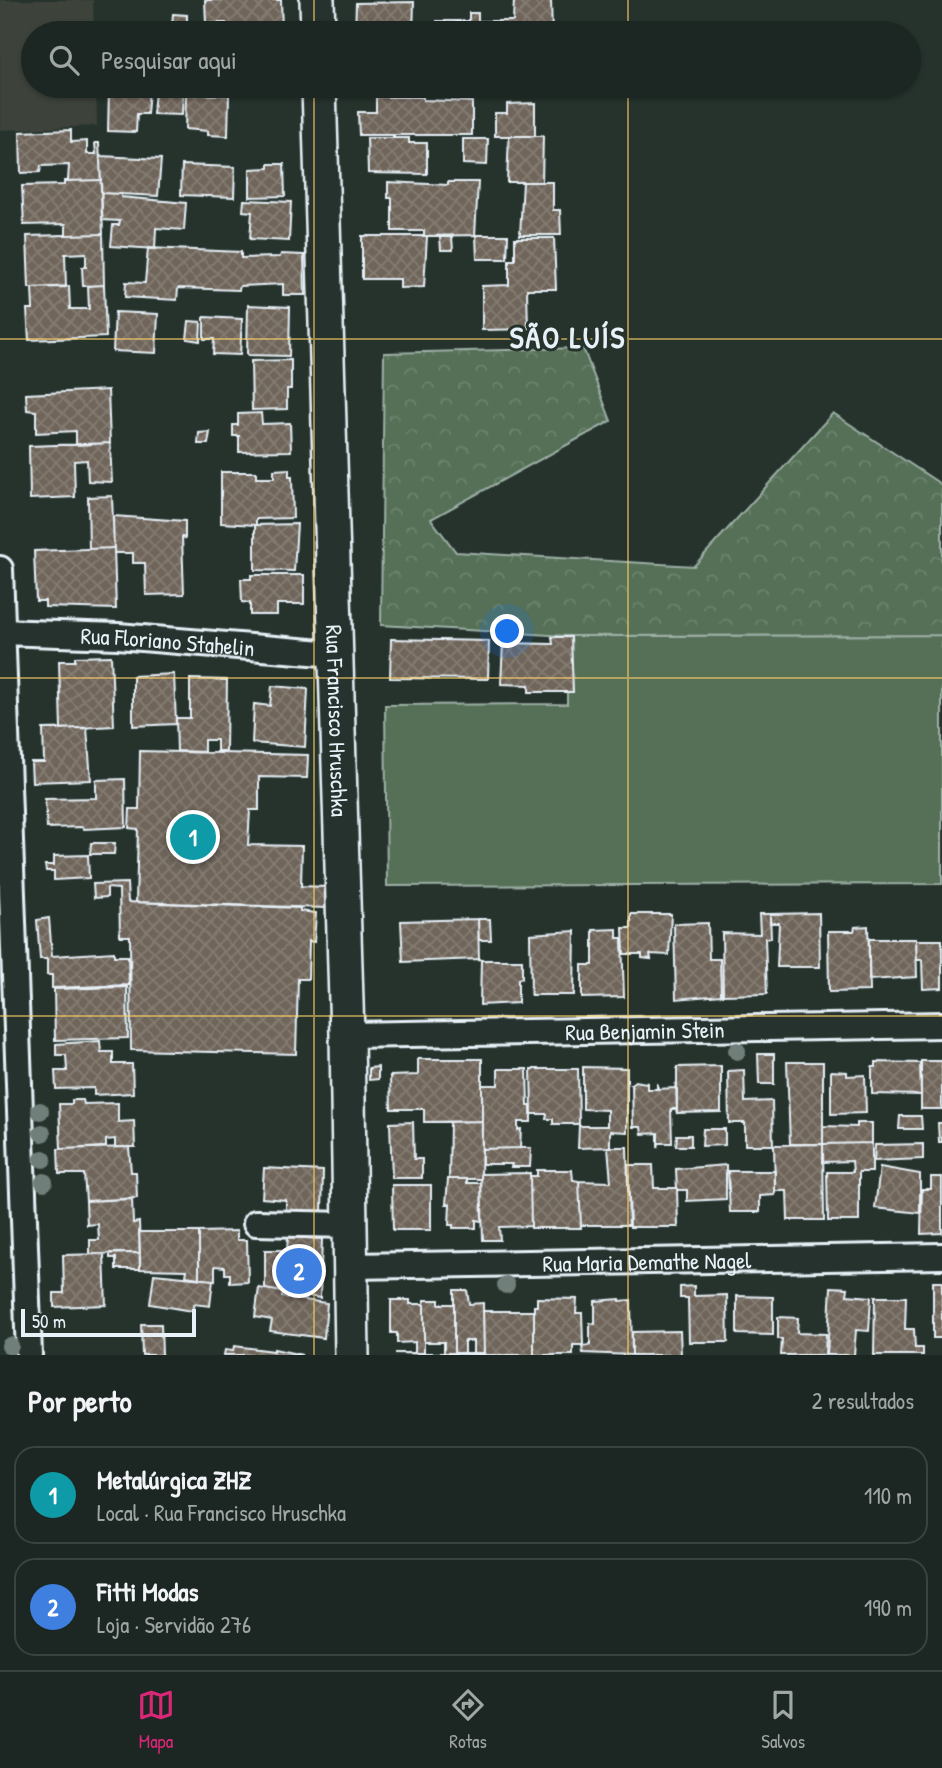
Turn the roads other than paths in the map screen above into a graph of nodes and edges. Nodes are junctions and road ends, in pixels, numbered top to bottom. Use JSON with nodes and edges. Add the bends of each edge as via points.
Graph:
{"nodes":[{"id":1,"x":317,"y":0,"type":"edge"},
{"id":2,"x":317,"y":21,"type":"edge"},
{"id":3,"x":319,"y":98,"type":"edge"},
{"id":4,"x":0,"y":569,"type":"edge"},
{"id":5,"x":1,"y":632,"type":"edge"},
{"id":6,"x":335,"y":654,"type":"junction"},
{"id":7,"x":942,"y":1025,"type":"edge"},
{"id":8,"x":347,"y":1035,"type":"junction"},
{"id":9,"x":256,"y":1223,"type":"dead end"},
{"id":10,"x":350,"y":1225,"type":"junction"},
{"id":11,"x":942,"y":1256,"type":"edge"},
{"id":12,"x":351,"y":1266,"type":"junction"},
{"id":13,"x":29,"y":1355,"type":"edge"},
{"id":14,"x":352,"y":1355,"type":"edge"}],
"edges":[{"from":1,"to":2,"type":"main road"},
{"from":3,"to":6,"type":"main road","name":"Rua Francisco Hruschka"},
{"from":4,"to":5,"type":"street"},
{"from":5,"to":6,"type":"street","name":"Rua Floriano Stahelin","via":[[118,636]]},
{"from":5,"to":13,"type":"street"},
{"from":6,"to":8,"type":"main road","name":"Rua Francisco Hruschka"},
{"from":7,"to":8,"type":"street","name":"Rua Benjamin Stein"},
{"from":8,"to":10,"type":"main road","name":"Rua Francisco Hruschka"},
{"from":9,"to":10,"type":"street"},
{"from":10,"to":12,"type":"main road","name":"Rua Francisco Hruschka"},
{"from":11,"to":12,"type":"street","name":"Rua Maria Demathe Nagel"},
{"from":12,"to":14,"type":"main road","name":"Rua Francisco Hruschka"}]}
